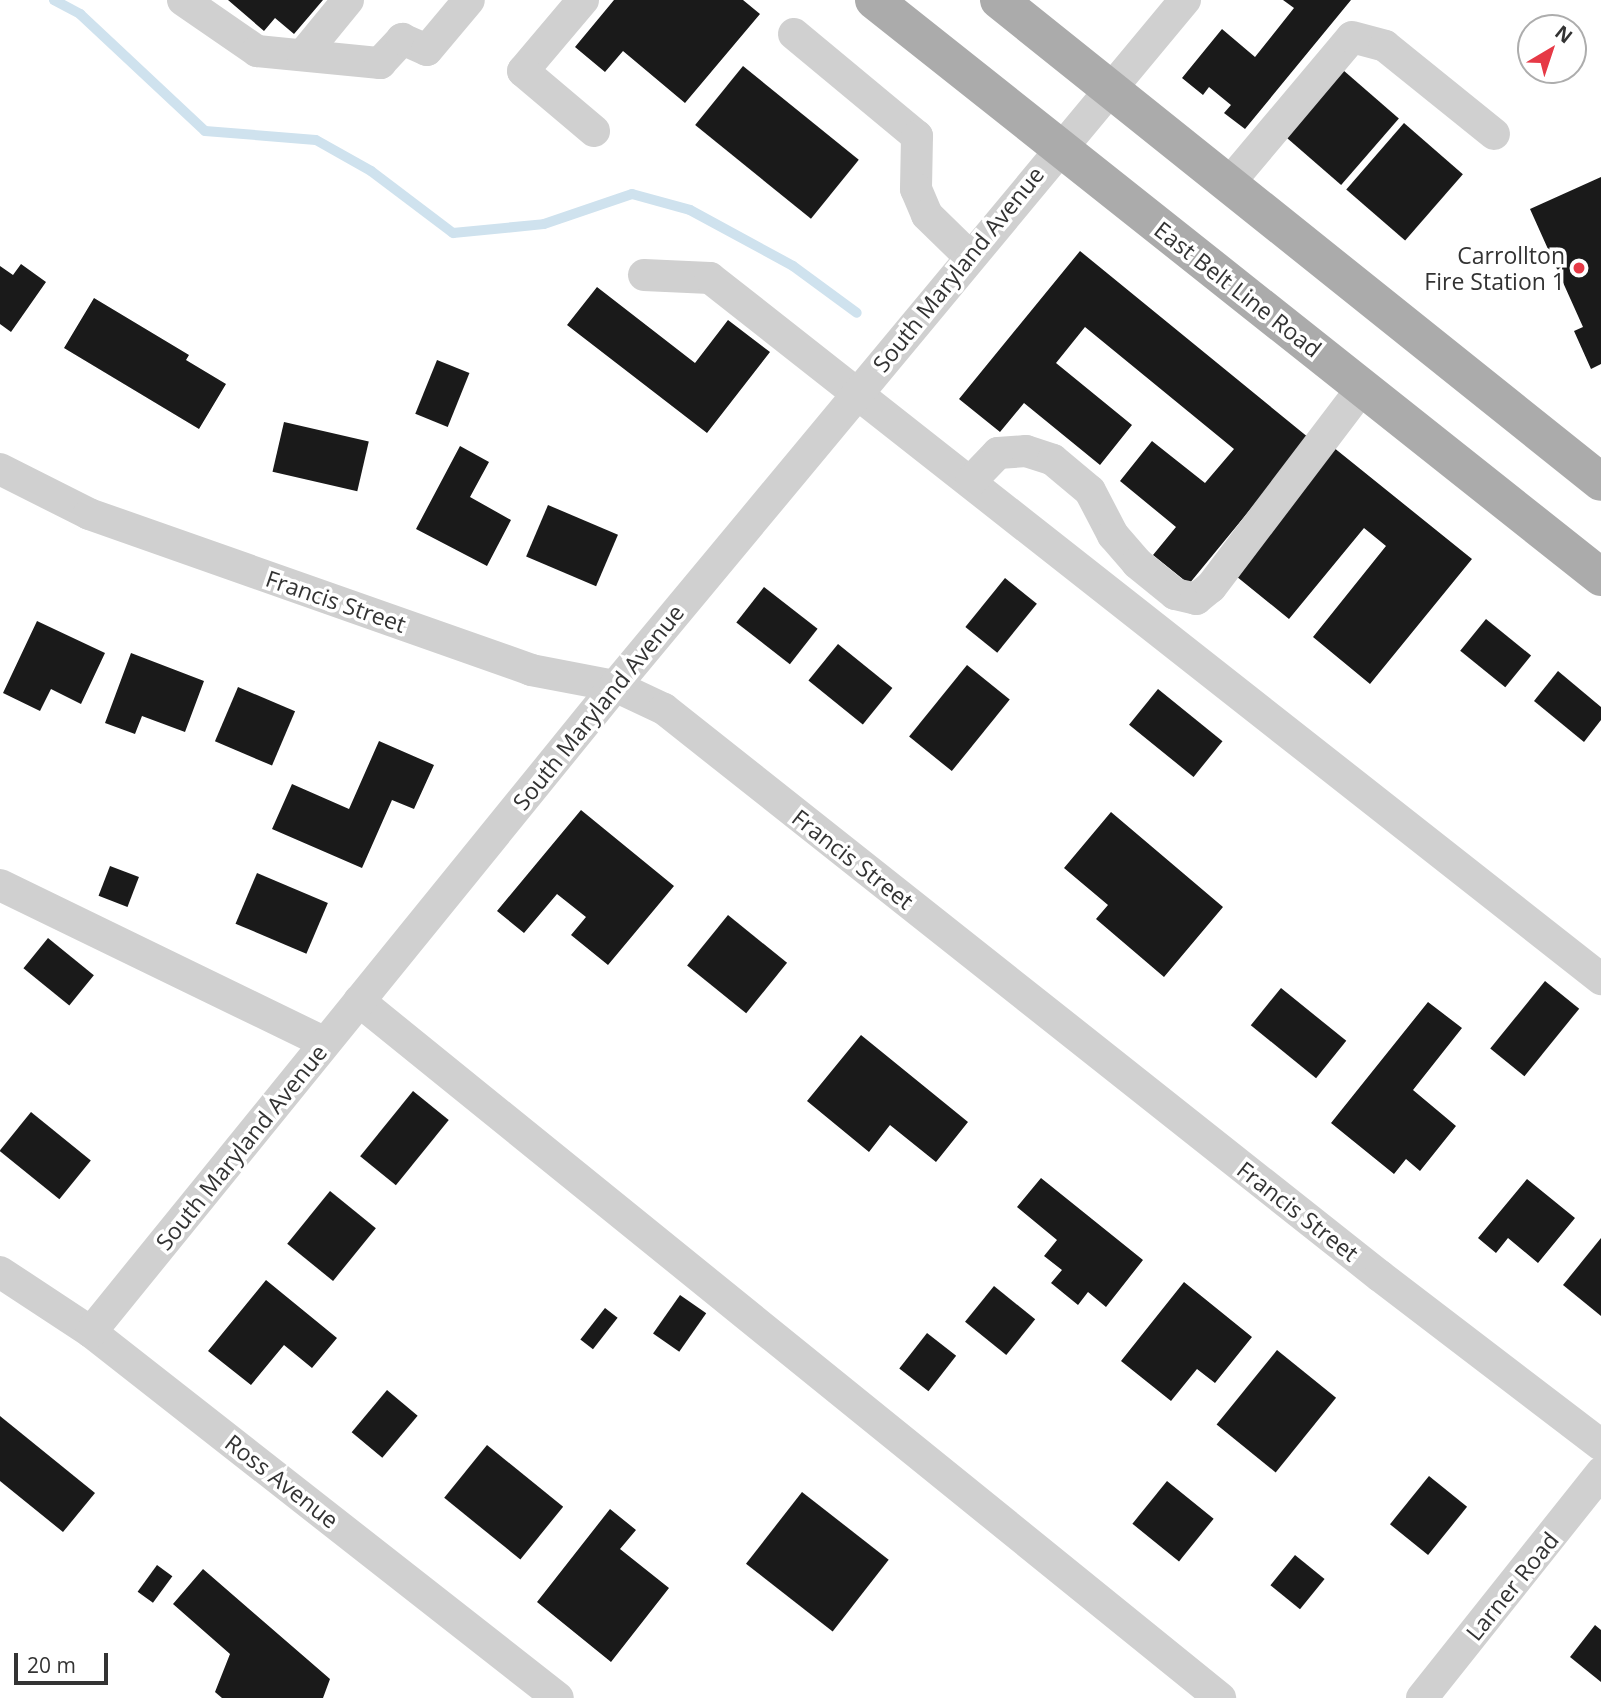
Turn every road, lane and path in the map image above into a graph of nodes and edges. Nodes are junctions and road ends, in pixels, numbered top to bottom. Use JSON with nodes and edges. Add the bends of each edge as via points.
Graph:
{"nodes":[{"id":1,"x":183,"y":0,"type":"edge"},
{"id":2,"x":348,"y":0,"type":"edge"},
{"id":3,"x":469,"y":0,"type":"edge"},
{"id":4,"x":583,"y":0,"type":"edge"},
{"id":5,"x":874,"y":0,"type":"edge"},
{"id":6,"x":999,"y":0,"type":"edge"},
{"id":7,"x":1185,"y":0,"type":"edge"},
{"id":8,"x":794,"y":34,"type":"dead end"},
{"id":9,"x":303,"y":55,"type":"junction"},
{"id":10,"x":1110,"y":85,"type":"junction"},
{"id":11,"x":594,"y":131,"type":"dead end"},
{"id":12,"x":1494,"y":134,"type":"dead end"},
{"id":13,"x":1058,"y":148,"type":"junction"},
{"id":14,"x":1230,"y":182,"type":"junction"},
{"id":15,"x":969,"y":256,"type":"junction"},
{"id":16,"x":644,"y":275,"type":"dead end"},
{"id":17,"x":1363,"y":387,"type":"junction"},
{"id":18,"x":857,"y":392,"type":"junction"},
{"id":19,"x":0,"y":468,"type":"edge"},
{"id":20,"x":971,"y":481,"type":"junction"},
{"id":21,"x":1601,"y":482,"type":"edge"},
{"id":22,"x":1601,"y":577,"type":"edge"},
{"id":23,"x":615,"y":685,"type":"junction"},
{"id":24,"x":0,"y":886,"type":"edge"},
{"id":25,"x":1601,"y":979,"type":"edge"},
{"id":26,"x":359,"y":1001,"type":"junction"},
{"id":27,"x":325,"y":1043,"type":"junction"},
{"id":28,"x":0,"y":1272,"type":"edge"},
{"id":29,"x":91,"y":1332,"type":"junction"},
{"id":30,"x":1601,"y":1445,"type":"edge"},
{"id":31,"x":1601,"y":1474,"type":"edge"},
{"id":32,"x":558,"y":1698,"type":"edge"},
{"id":33,"x":1220,"y":1698,"type":"edge"},
{"id":34,"x":1422,"y":1698,"type":"edge"}],
"edges":[{"from":1,"to":9,"type":"street","via":[[257,51]]},
{"from":2,"to":9,"type":"street"},
{"from":3,"to":9,"type":"street","via":[[426,50],[402,39],[380,64]]},
{"from":4,"to":11,"type":"street","via":[[523,71]]},
{"from":5,"to":13,"type":"main road","name":"East Belt Line Road"},
{"from":6,"to":10,"type":"main road"},
{"from":7,"to":10,"type":"street","name":"South Maryland Avenue"},
{"from":8,"to":15,"type":"street","via":[[917,136],[916,190],[927,215]]},
{"from":10,"to":13,"type":"street","name":"South Maryland Avenue"},
{"from":10,"to":14,"type":"main road"},
{"from":12,"to":14,"type":"street","via":[[1385,46],[1352,37]]},
{"from":13,"to":15,"type":"street","name":"South Maryland Avenue"},
{"from":13,"to":17,"type":"main road","name":"East Belt Line Road"},
{"from":14,"to":21,"type":"main road"},
{"from":15,"to":18,"type":"street","name":"South Maryland Avenue"},
{"from":16,"to":18,"type":"street","via":[[710,278]]},
{"from":17,"to":20,"type":"street","via":[[1210,587],[1196,599],[1175,594],[1137,563],[1114,535],[1090,491],[1053,460],[1026,451],[998,453]]},
{"from":17,"to":22,"type":"main road","name":"East Belt Line Road"},
{"from":18,"to":20,"type":"street"},
{"from":18,"to":23,"type":"street","name":"South Maryland Avenue"},
{"from":19,"to":23,"type":"street","name":"Francis Street","via":[[89,513],[505,661]]},
{"from":20,"to":25,"type":"street"},
{"from":23,"to":26,"type":"street","name":"South Maryland Avenue"},
{"from":23,"to":30,"type":"street","name":"Francis Street","via":[[664,709]]},
{"from":24,"to":27,"type":"street"},
{"from":26,"to":27,"type":"street","name":"South Maryland Avenue"},
{"from":26,"to":33,"type":"street"},
{"from":27,"to":29,"type":"street","name":"South Maryland Avenue"},
{"from":28,"to":29,"type":"street","name":"Ross Avenue"},
{"from":29,"to":32,"type":"street","name":"Ross Avenue"},
{"from":31,"to":34,"type":"street","name":"Larner Road"}]}
